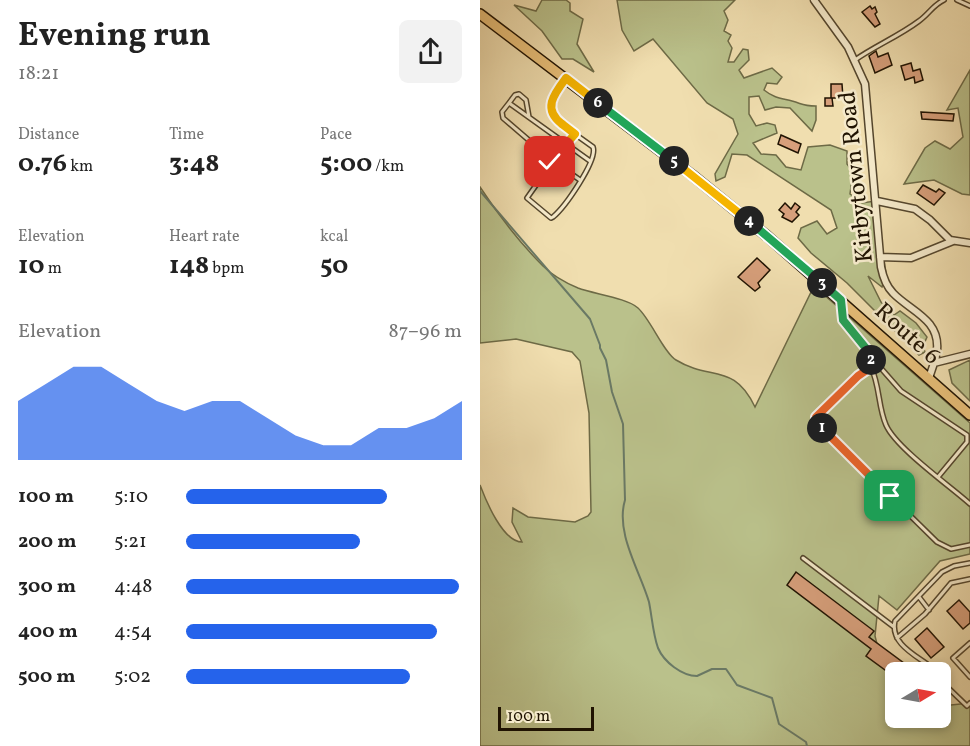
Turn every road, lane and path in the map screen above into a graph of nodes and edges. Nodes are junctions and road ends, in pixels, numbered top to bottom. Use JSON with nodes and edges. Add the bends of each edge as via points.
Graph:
{"nodes":[{"id":1,"x":814,"y":0,"type":"edge"},
{"id":2,"x":944,"y":0,"type":"edge"},
{"id":3,"x":957,"y":0,"type":"edge"},
{"id":4,"x":970,"y":6,"type":"edge"},
{"id":5,"x":480,"y":14,"type":"edge"},
{"id":6,"x":855,"y":60,"type":"junction"},
{"id":7,"x":566,"y":78,"type":"junction"},
{"id":8,"x":509,"y":103,"type":"junction"},
{"id":9,"x":529,"y":117,"type":"junction"},
{"id":10,"x":575,"y":134,"type":"junction"},
{"id":11,"x":567,"y":145,"type":"junction"},
{"id":12,"x":553,"y":161,"type":"junction"},
{"id":13,"x":590,"y":161,"type":"junction"},
{"id":14,"x":580,"y":180,"type":"junction"},
{"id":15,"x":877,"y":201,"type":"junction"},
{"id":16,"x":953,"y":241,"type":"junction"},
{"id":17,"x":970,"y":243,"type":"edge"},
{"id":18,"x":880,"y":257,"type":"junction"},
{"id":19,"x":841,"y":300,"type":"junction"},
{"id":20,"x":970,"y":354,"type":"edge"},
{"id":21,"x":871,"y":357,"type":"junction"},
{"id":22,"x":934,"y":363,"type":"junction"},
{"id":23,"x":871,"y":367,"type":"junction"},
{"id":24,"x":929,"y":378,"type":"junction"},
{"id":25,"x":970,"y":415,"type":"edge"},
{"id":26,"x":938,"y":477,"type":"junction"},
{"id":27,"x":970,"y":504,"type":"edge"},
{"id":28,"x":970,"y":545,"type":"edge"},
{"id":29,"x":803,"y":558,"type":"dead end"},
{"id":30,"x":970,"y":563,"type":"edge"},
{"id":31,"x":970,"y":579,"type":"edge"},
{"id":32,"x":919,"y":597,"type":"junction"},
{"id":33,"x":929,"y":610,"type":"junction"},
{"id":34,"x":894,"y":627,"type":"junction"},
{"id":35,"x":897,"y":638,"type":"junction"},
{"id":36,"x":970,"y":643,"type":"edge"},
{"id":37,"x":924,"y":662,"type":"edge"},
{"id":38,"x":970,"y":677,"type":"edge"},
{"id":39,"x":951,"y":691,"type":"edge"},
{"id":40,"x":970,"y":703,"type":"edge"}],
"edges":[{"from":1,"to":6,"type":"street","name":"Kirbytown Road"},
{"from":2,"to":6,"type":"lane","via":[[919,21]]},
{"from":3,"to":4,"type":"lane"},
{"from":5,"to":7,"type":"main road","name":"Route 6"},
{"from":6,"to":15,"type":"street","name":"Kirbytown Road","via":[[867,93]]},
{"from":7,"to":10,"type":"lane","via":[[553,96],[551,112]]},
{"from":7,"to":19,"type":"main road","name":"Route 6","via":[[717,195]]},
{"from":8,"to":9,"type":"lane"},
{"from":8,"to":9,"type":"lane","via":[[519,94],[529,106]]},
{"from":8,"to":12,"type":"lane","via":[[502,112],[503,118]]},
{"from":9,"to":11,"type":"lane"},
{"from":10,"to":11,"type":"lane"},
{"from":10,"to":13,"type":"lane","via":[[595,149]]},
{"from":11,"to":12,"type":"lane"},
{"from":11,"to":13,"type":"lane"},
{"from":12,"to":14,"type":"lane"},
{"from":12,"to":14,"type":"lane","via":[[527,198],[550,218],[556,216]]},
{"from":13,"to":14,"type":"lane"},
{"from":15,"to":16,"type":"street","via":[[915,209]]},
{"from":15,"to":18,"type":"street","name":"Kirbytown Road"},
{"from":16,"to":17,"type":"street"},
{"from":16,"to":18,"type":"street","via":[[911,258]]},
{"from":18,"to":22,"type":"street","name":"Kirbytown Road","via":[[889,288],[932,327],[937,341]]},
{"from":19,"to":21,"type":"lane","via":[[843,320]]},
{"from":19,"to":24,"type":"main road","name":"Route 6"},
{"from":20,"to":22,"type":"street"},
{"from":21,"to":23,"type":"lane"},
{"from":21,"to":26,"type":"lane","via":[[901,391],[967,435],[967,442]]},
{"from":22,"to":24,"type":"street","name":"Kirbytown Road"},
{"from":23,"to":26,"type":"lane","via":[[887,427]]},
{"from":23,"to":28,"type":"lane","via":[[821,411],[816,423],[937,542],[951,549]]},
{"from":24,"to":25,"type":"main road","name":"Route 6"},
{"from":26,"to":27,"type":"lane"},
{"from":29,"to":34,"type":"lane"},
{"from":30,"to":32,"type":"lane","via":[[942,572]]},
{"from":31,"to":33,"type":"lane","via":[[951,583]]},
{"from":32,"to":33,"type":"lane"},
{"from":32,"to":34,"type":"lane","via":[[895,621]]},
{"from":33,"to":35,"type":"lane"},
{"from":34,"to":35,"type":"lane"},
{"from":35,"to":37,"type":"lane"},
{"from":36,"to":38,"type":"lane","via":[[953,658]]},
{"from":39,"to":40,"type":"lane","via":[[967,706]]}]}
